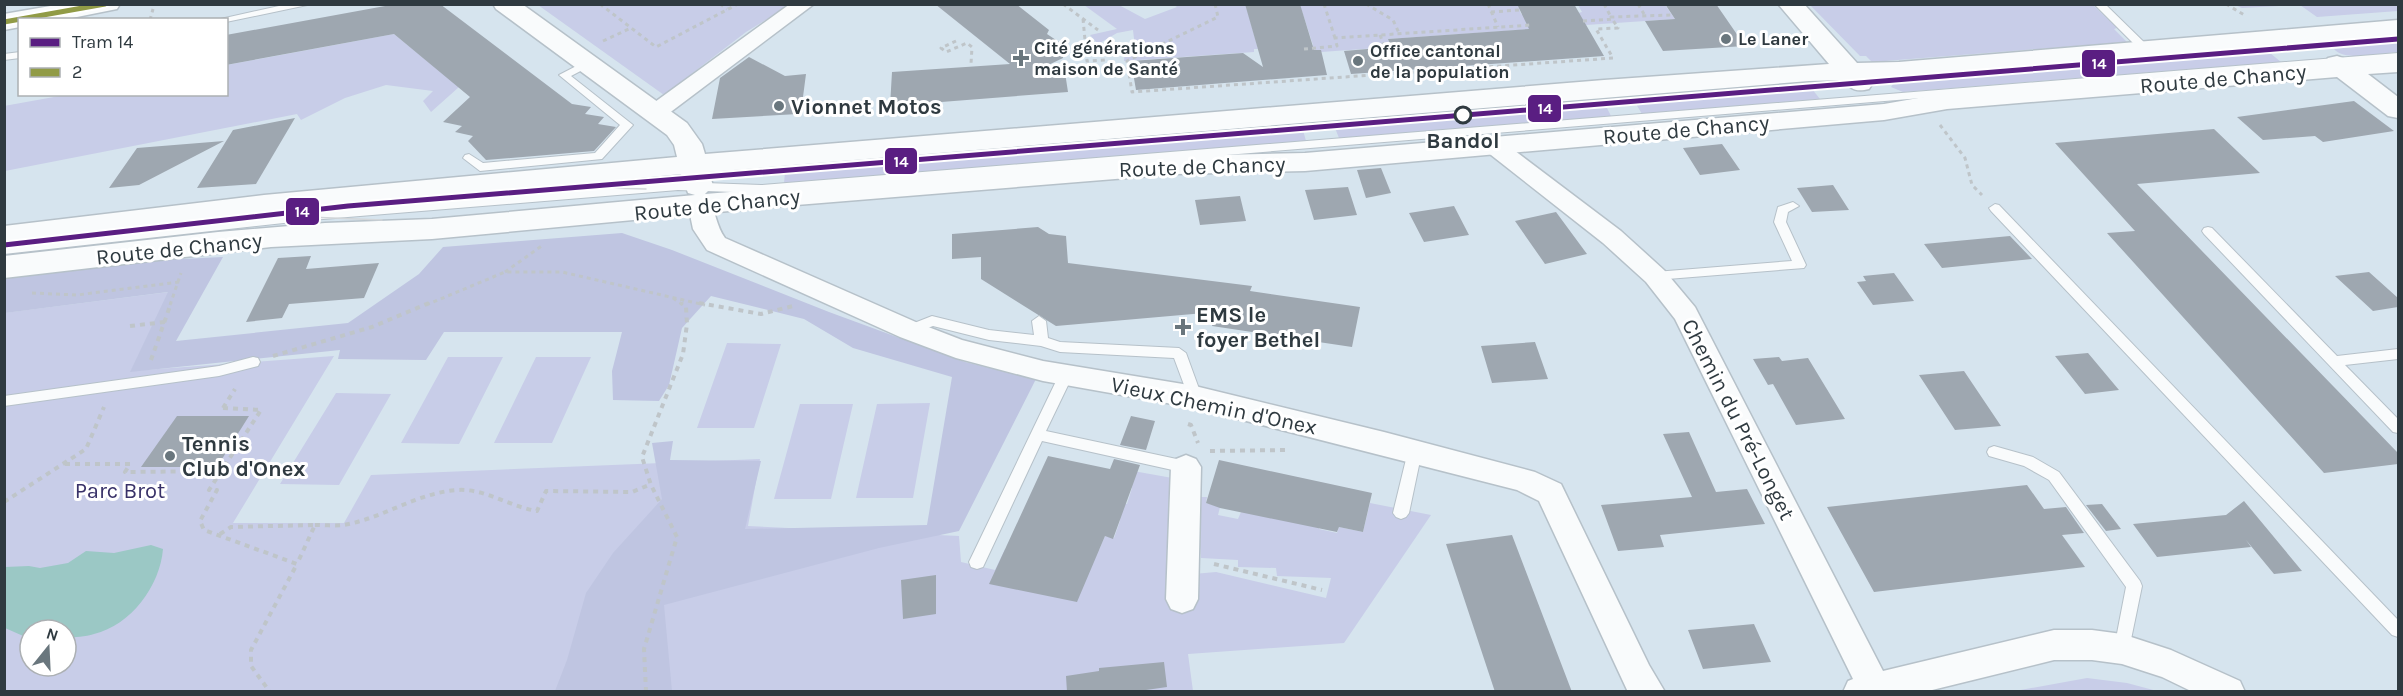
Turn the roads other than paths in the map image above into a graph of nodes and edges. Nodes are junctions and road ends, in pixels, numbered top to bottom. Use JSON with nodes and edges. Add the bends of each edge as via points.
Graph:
{"nodes":[{"id":1,"x":108,"y":4,"type":"edge"},
{"id":2,"x":307,"y":4,"type":"edge"},
{"id":3,"x":505,"y":4,"type":"edge"},
{"id":4,"x":804,"y":4,"type":"edge"},
{"id":5,"x":1790,"y":4,"type":"edge"},
{"id":6,"x":2099,"y":4,"type":"edge"},
{"id":7,"x":289,"y":6,"type":"edge"},
{"id":8,"x":50,"y":10,"type":"edge"},
{"id":9,"x":19,"y":18,"type":"edge"},
{"id":10,"x":228,"y":19,"type":"edge"},
{"id":11,"x":2398,"y":28,"type":"edge"},
{"id":12,"x":2398,"y":39,"type":"edge"},
{"id":13,"x":2305,"y":41,"type":"junction"},
{"id":14,"x":2147,"y":51,"type":"junction"},
{"id":15,"x":592,"y":54,"type":"junction"},
{"id":16,"x":2398,"y":56,"type":"edge"},
{"id":17,"x":2398,"y":64,"type":"edge"},
{"id":18,"x":2338,"y":65,"type":"junction"},
{"id":19,"x":1867,"y":91,"type":"junction"},
{"id":20,"x":2398,"y":110,"type":"edge"},
{"id":21,"x":656,"y":112,"type":"junction"},
{"id":22,"x":1494,"y":146,"type":"junction"},
{"id":23,"x":469,"y":158,"type":"dead end"},
{"id":24,"x":697,"y":183,"type":"junction"},
{"id":25,"x":1792,"y":206,"type":"dead end"},
{"id":26,"x":1995,"y":208,"type":"road end"},
{"id":27,"x":2208,"y":231,"type":"dead end"},
{"id":28,"x":4,"y":236,"type":"edge"},
{"id":29,"x":4,"y":250,"type":"edge"},
{"id":30,"x":4,"y":267,"type":"edge"},
{"id":31,"x":1655,"y":276,"type":"junction"},
{"id":32,"x":1039,"y":321,"type":"dead end"},
{"id":33,"x":909,"y":330,"type":"junction"},
{"id":34,"x":1042,"y":341,"type":"junction"},
{"id":35,"x":2398,"y":354,"type":"edge"},
{"id":36,"x":2334,"y":361,"type":"junction"},
{"id":37,"x":253,"y":362,"type":"road end"},
{"id":38,"x":1066,"y":375,"type":"junction"},
{"id":39,"x":1195,"y":397,"type":"junction"},
{"id":40,"x":4,"y":401,"type":"edge"},
{"id":41,"x":2398,"y":428,"type":"edge"},
{"id":42,"x":1038,"y":435,"type":"junction"},
{"id":43,"x":1415,"y":451,"type":"junction"},
{"id":44,"x":1994,"y":452,"type":"dead end"},
{"id":45,"x":1186,"y":467,"type":"joint"},
{"id":46,"x":1401,"y":513,"type":"dead end"},
{"id":47,"x":977,"y":562,"type":"dead end"},
{"id":48,"x":1182,"y":599,"type":"dead end"},
{"id":49,"x":2398,"y":630,"type":"edge"},
{"id":50,"x":2122,"y":649,"type":"junction"},
{"id":51,"x":1867,"y":690,"type":"edge"},
{"id":52,"x":1648,"y":692,"type":"edge"},
{"id":53,"x":2228,"y":692,"type":"edge"}],
"edges":[{"from":1,"to":8,"type":"main road"},
{"from":2,"to":7,"type":"lane"},
{"from":3,"to":15,"type":"main road"},
{"from":4,"to":21,"type":"street"},
{"from":5,"to":19,"type":"main road"},
{"from":6,"to":14,"type":"lane"},
{"from":7,"to":10,"type":"lane"},
{"from":8,"to":9,"type":"main road"},
{"from":11,"to":13,"type":"main road","name":"Route de Chancy"},
{"from":12,"to":13,"type":"lane"},
{"from":13,"to":14,"type":"main road","name":"Route de Chancy"},
{"from":13,"to":18,"type":"main road"},
{"from":13,"to":19,"type":"lane"},
{"from":14,"to":19,"type":"main road","name":"Route de Chancy"},
{"from":15,"to":21,"type":"main road"},
{"from":15,"to":23,"type":"lane","via":[[564,75],[627,125],[598,156],[480,166]]},
{"from":16,"to":18,"type":"lane"},
{"from":17,"to":18,"type":"main road","name":"Route de Chancy"},
{"from":18,"to":19,"type":"main road","name":"Route de Chancy","via":[[1947,101]]},
{"from":18,"to":20,"type":"main road"},
{"from":19,"to":22,"type":"main road","name":"Route de Chancy","via":[[1709,125]]},
{"from":19,"to":24,"type":"lane","via":[[761,189]]},
{"from":19,"to":24,"type":"main road","name":"Route de Chancy","via":[[1809,73],[1322,110],[778,156]]},
{"from":21,"to":24,"type":"main road","via":[[688,144]]},
{"from":22,"to":24,"type":"main road","name":"Route de Chancy","via":[[1305,162]]},
{"from":22,"to":31,"type":"street","name":"Chemin du Pré-Longet","via":[[1612,237]]},
{"from":24,"to":28,"type":"main road","name":"Route de Chancy","via":[[352,196]]},
{"from":24,"to":29,"type":"lane","via":[[310,216]]},
{"from":24,"to":30,"type":"main road","name":"Route de Chancy","via":[[432,230],[375,230],[209,244]]},
{"from":24,"to":33,"type":"street","name":"Vieux Chemin d'Onex","via":[[705,229],[716,244]]},
{"from":25,"to":31,"type":"lane","via":[[1782,210],[1780,222],[1800,266]]},
{"from":26,"to":49,"type":"lane"},
{"from":27,"to":36,"type":"lane"},
{"from":31,"to":51,"type":"street","name":"Chemin du Pré-Longet","via":[[1686,314],[1703,345]]},
{"from":32,"to":34,"type":"lane"},
{"from":33,"to":34,"type":"lane","via":[[932,321],[989,335]]},
{"from":33,"to":38,"type":"street","name":"Vieux Chemin d'Onex","via":[[956,348]]},
{"from":34,"to":39,"type":"lane","via":[[1060,347],[1179,353]]},
{"from":35,"to":36,"type":"lane"},
{"from":36,"to":41,"type":"lane"},
{"from":37,"to":40,"type":"lane","via":[[219,371]]},
{"from":38,"to":39,"type":"street","name":"Vieux Chemin d'Onex"},
{"from":38,"to":42,"type":"lane"},
{"from":39,"to":43,"type":"street","name":"Vieux Chemin d'Onex"},
{"from":42,"to":45,"type":"lane"},
{"from":42,"to":47,"type":"lane"},
{"from":43,"to":46,"type":"lane"},
{"from":43,"to":52,"type":"street","name":"Vieux Chemin d'Onex","via":[[1525,480],[1550,493]]},
{"from":44,"to":50,"type":"lane","via":[[2028,461],[2054,476],[2134,586]]},
{"from":45,"to":48,"type":"street"},
{"from":50,"to":51,"type":"street","via":[[2054,645]]},
{"from":50,"to":53,"type":"street","via":[[2171,665]]}]}
